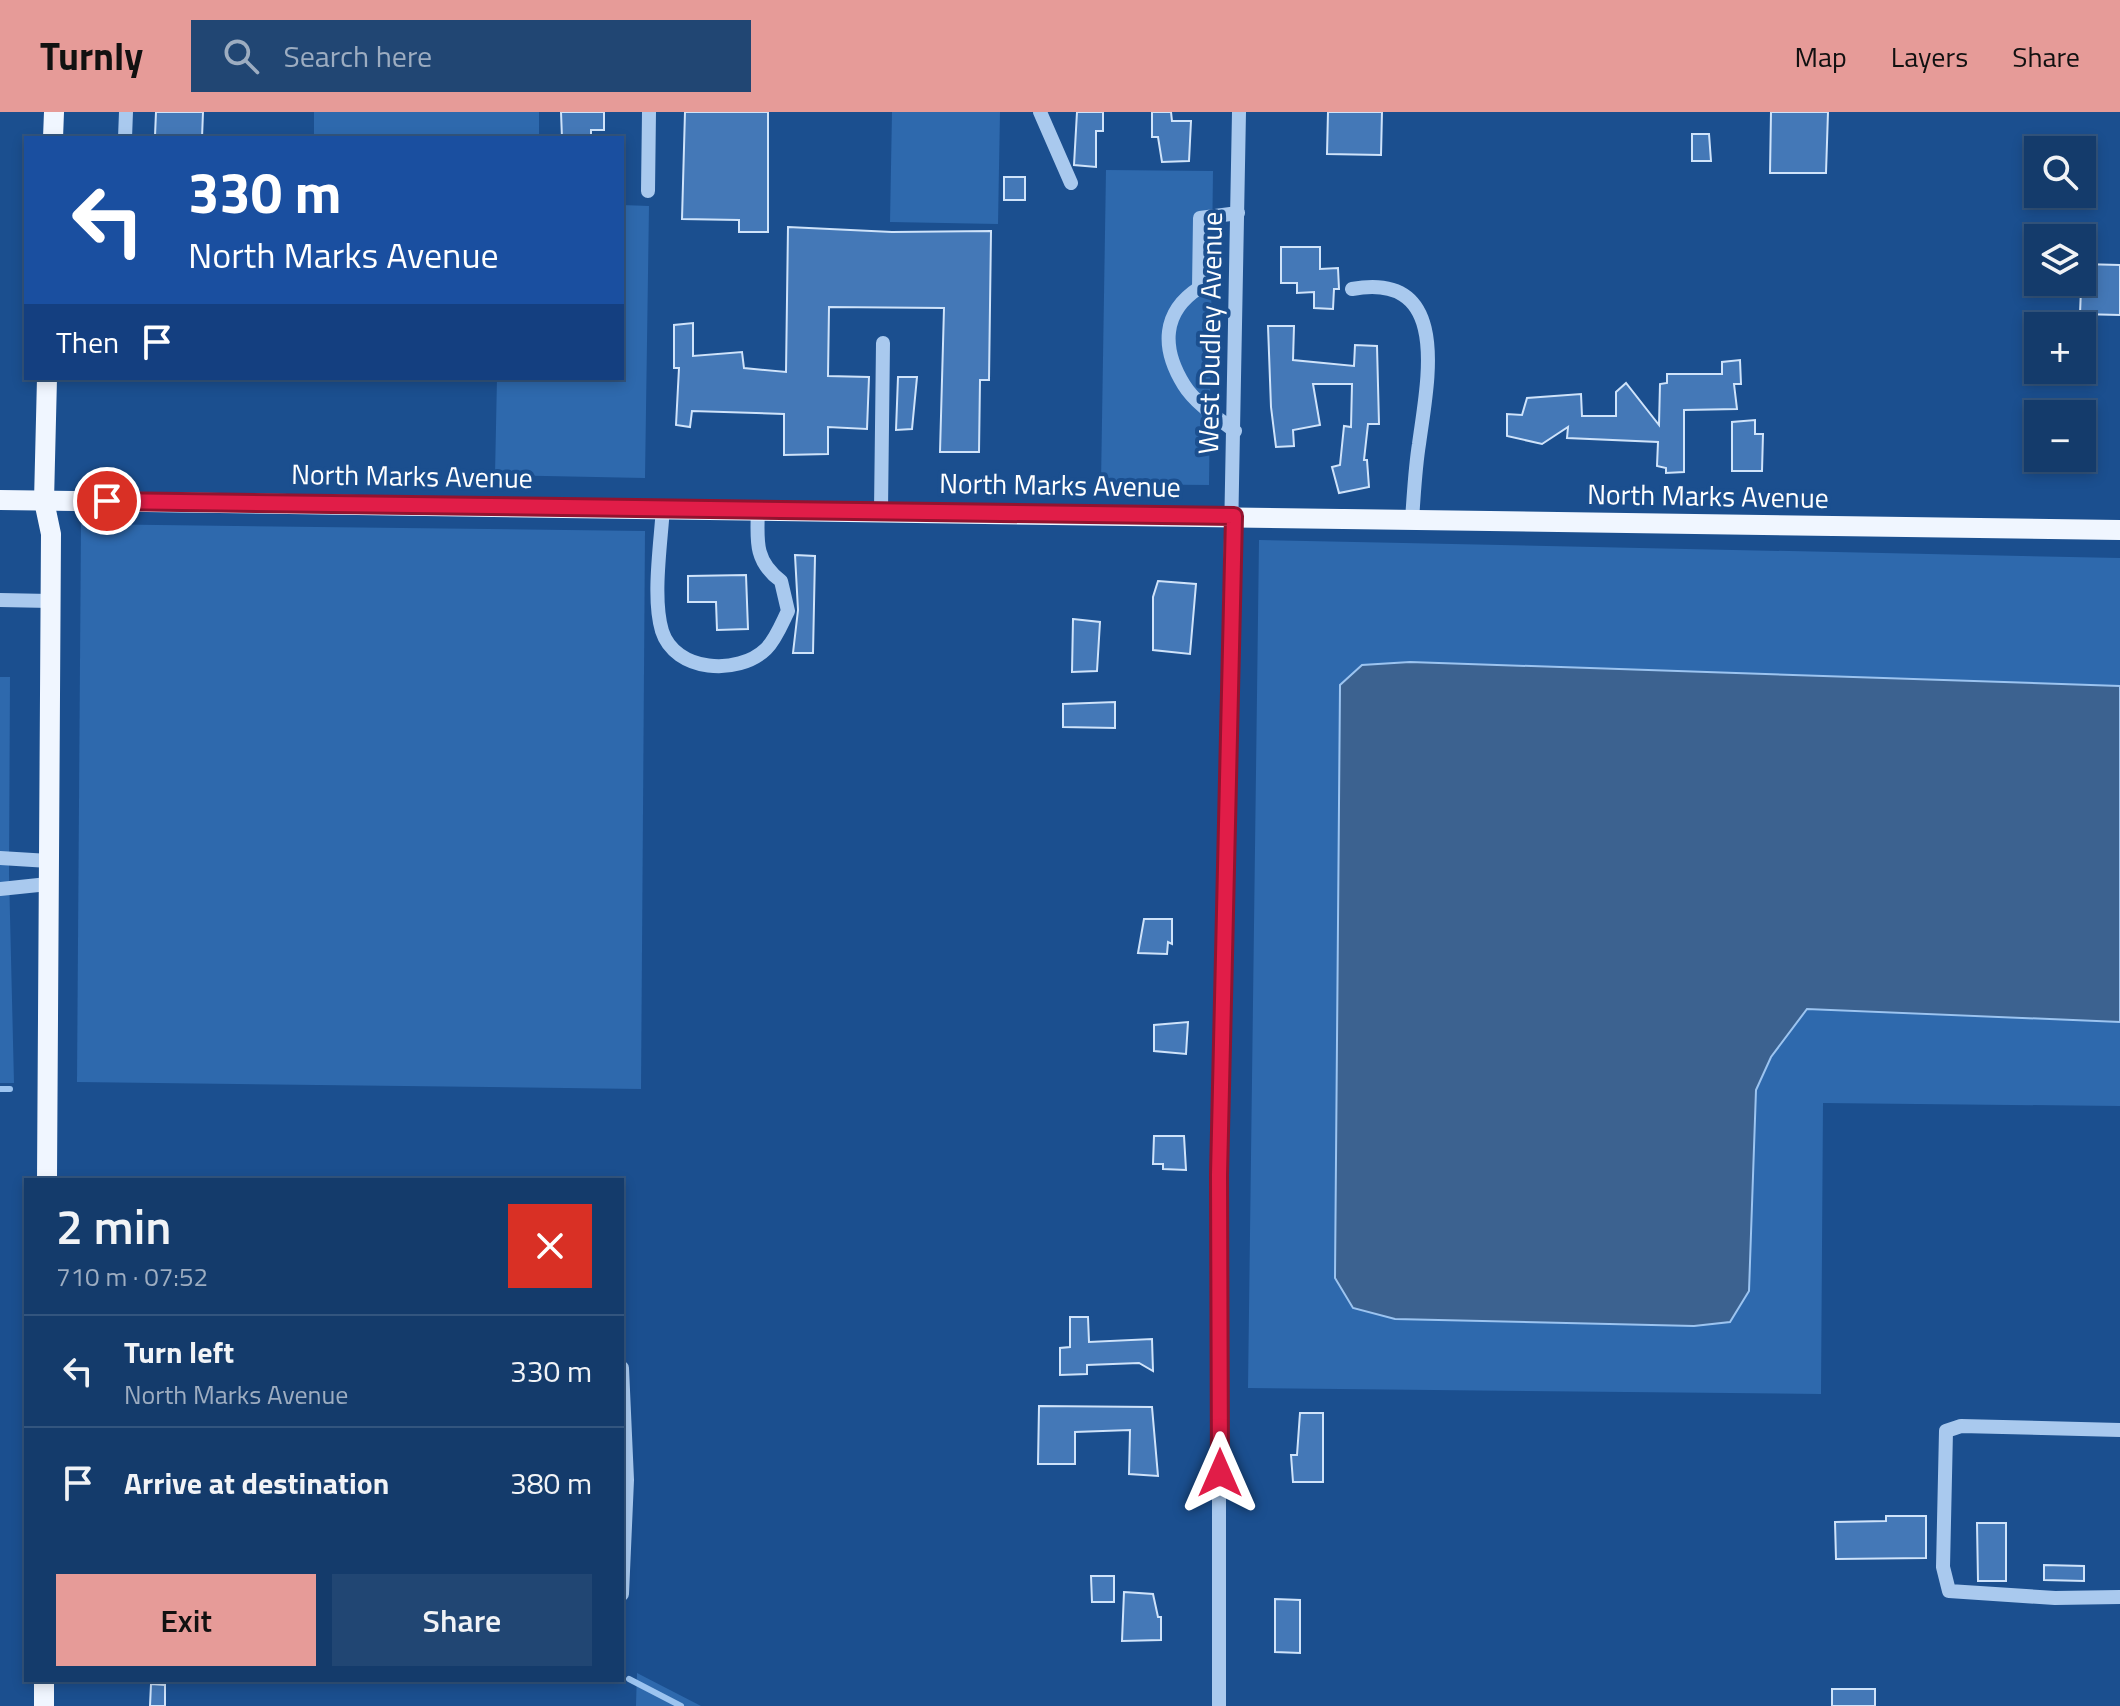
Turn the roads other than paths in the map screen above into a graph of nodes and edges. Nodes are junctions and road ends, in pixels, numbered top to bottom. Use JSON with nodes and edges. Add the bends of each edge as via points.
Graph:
{"nodes":[{"id":1,"x":54,"y":112,"type":"edge"},
{"id":2,"x":126,"y":112,"type":"edge"},
{"id":3,"x":649,"y":112,"type":"edge"},
{"id":4,"x":1040,"y":112,"type":"edge"},
{"id":5,"x":1239,"y":112,"type":"edge"},
{"id":6,"x":53,"y":136,"type":"edge"},
{"id":7,"x":125,"y":136,"type":"edge"},
{"id":8,"x":1071,"y":183,"type":"dead end"},
{"id":9,"x":648,"y":191,"type":"dead end"},
{"id":10,"x":1238,"y":213,"type":"junction"},
{"id":11,"x":1352,"y":289,"type":"dead end"},
{"id":12,"x":883,"y":343,"type":"dead end"},
{"id":13,"x":47,"y":380,"type":"edge"},
{"id":14,"x":1235,"y":431,"type":"junction"},
{"id":15,"x":0,"y":500,"type":"edge"},
{"id":16,"x":44,"y":501,"type":"junction"},
{"id":17,"x":663,"y":507,"type":"junction"},
{"id":18,"x":758,"y":509,"type":"junction"},
{"id":19,"x":881,"y":510,"type":"junction"},
{"id":20,"x":1234,"y":516,"type":"junction"},
{"id":21,"x":1412,"y":519,"type":"junction"},
{"id":22,"x":2120,"y":530,"type":"edge"},
{"id":23,"x":0,"y":600,"type":"edge"},
{"id":24,"x":50,"y":601,"type":"junction"},
{"id":25,"x":0,"y":858,"type":"edge"},
{"id":26,"x":49,"y":861,"type":"junction"},
{"id":27,"x":48,"y":884,"type":"junction"},
{"id":28,"x":0,"y":889,"type":"edge"},
{"id":29,"x":47,"y":1178,"type":"edge"},
{"id":30,"x":624,"y":1371,"type":"edge"},
{"id":31,"x":2120,"y":1430,"type":"edge"},
{"id":32,"x":624,"y":1480,"type":"edge"},
{"id":33,"x":2120,"y":1597,"type":"edge"},
{"id":34,"x":44,"y":1682,"type":"edge"},
{"id":35,"x":44,"y":1706,"type":"edge"},
{"id":36,"x":1219,"y":1706,"type":"edge"}],
"edges":[{"from":1,"to":6,"type":"main road"},
{"from":2,"to":7,"type":"street"},
{"from":3,"to":9,"type":"street"},
{"from":4,"to":8,"type":"street"},
{"from":5,"to":10,"type":"street","name":"West Dudley Avenue"},
{"from":10,"to":14,"type":"street","name":"West Dudley Avenue"},
{"from":10,"to":14,"type":"street","via":[[1200,218],[1199,288],[1176,306],[1169,328],[1169,348],[1184,386]]},
{"from":11,"to":21,"type":"street","via":[[1402,292],[1428,340]]},
{"from":12,"to":19,"type":"street"},
{"from":13,"to":16,"type":"main road"},
{"from":14,"to":20,"type":"street","name":"West Dudley Avenue"},
{"from":15,"to":16,"type":"main road","name":"North Marks Avenue"},
{"from":16,"to":17,"type":"main road","name":"North Marks Avenue"},
{"from":16,"to":24,"type":"main road","via":[[51,534]]},
{"from":17,"to":18,"type":"main road","name":"North Marks Avenue"},
{"from":17,"to":18,"type":"street","via":[[661,627],[677,654],[707,665],[754,658],[768,647],[788,611],[781,581],[757,555]]},
{"from":18,"to":19,"type":"main road","name":"North Marks Avenue"},
{"from":19,"to":20,"type":"main road","name":"North Marks Avenue"},
{"from":20,"to":21,"type":"main road","name":"North Marks Avenue"},
{"from":20,"to":36,"type":"street","name":"West Dudley Avenue","via":[[1219,1175]]},
{"from":21,"to":22,"type":"main road","name":"North Marks Avenue"},
{"from":23,"to":24,"type":"street"},
{"from":24,"to":26,"type":"main road"},
{"from":25,"to":26,"type":"street"},
{"from":26,"to":27,"type":"main road"},
{"from":27,"to":28,"type":"street"},
{"from":27,"to":29,"type":"main road"},
{"from":30,"to":32,"type":"street"},
{"from":31,"to":33,"type":"street","via":[[1961,1426],[1946,1431],[1943,1567],[1949,1591]]},
{"from":34,"to":35,"type":"main road"}]}
